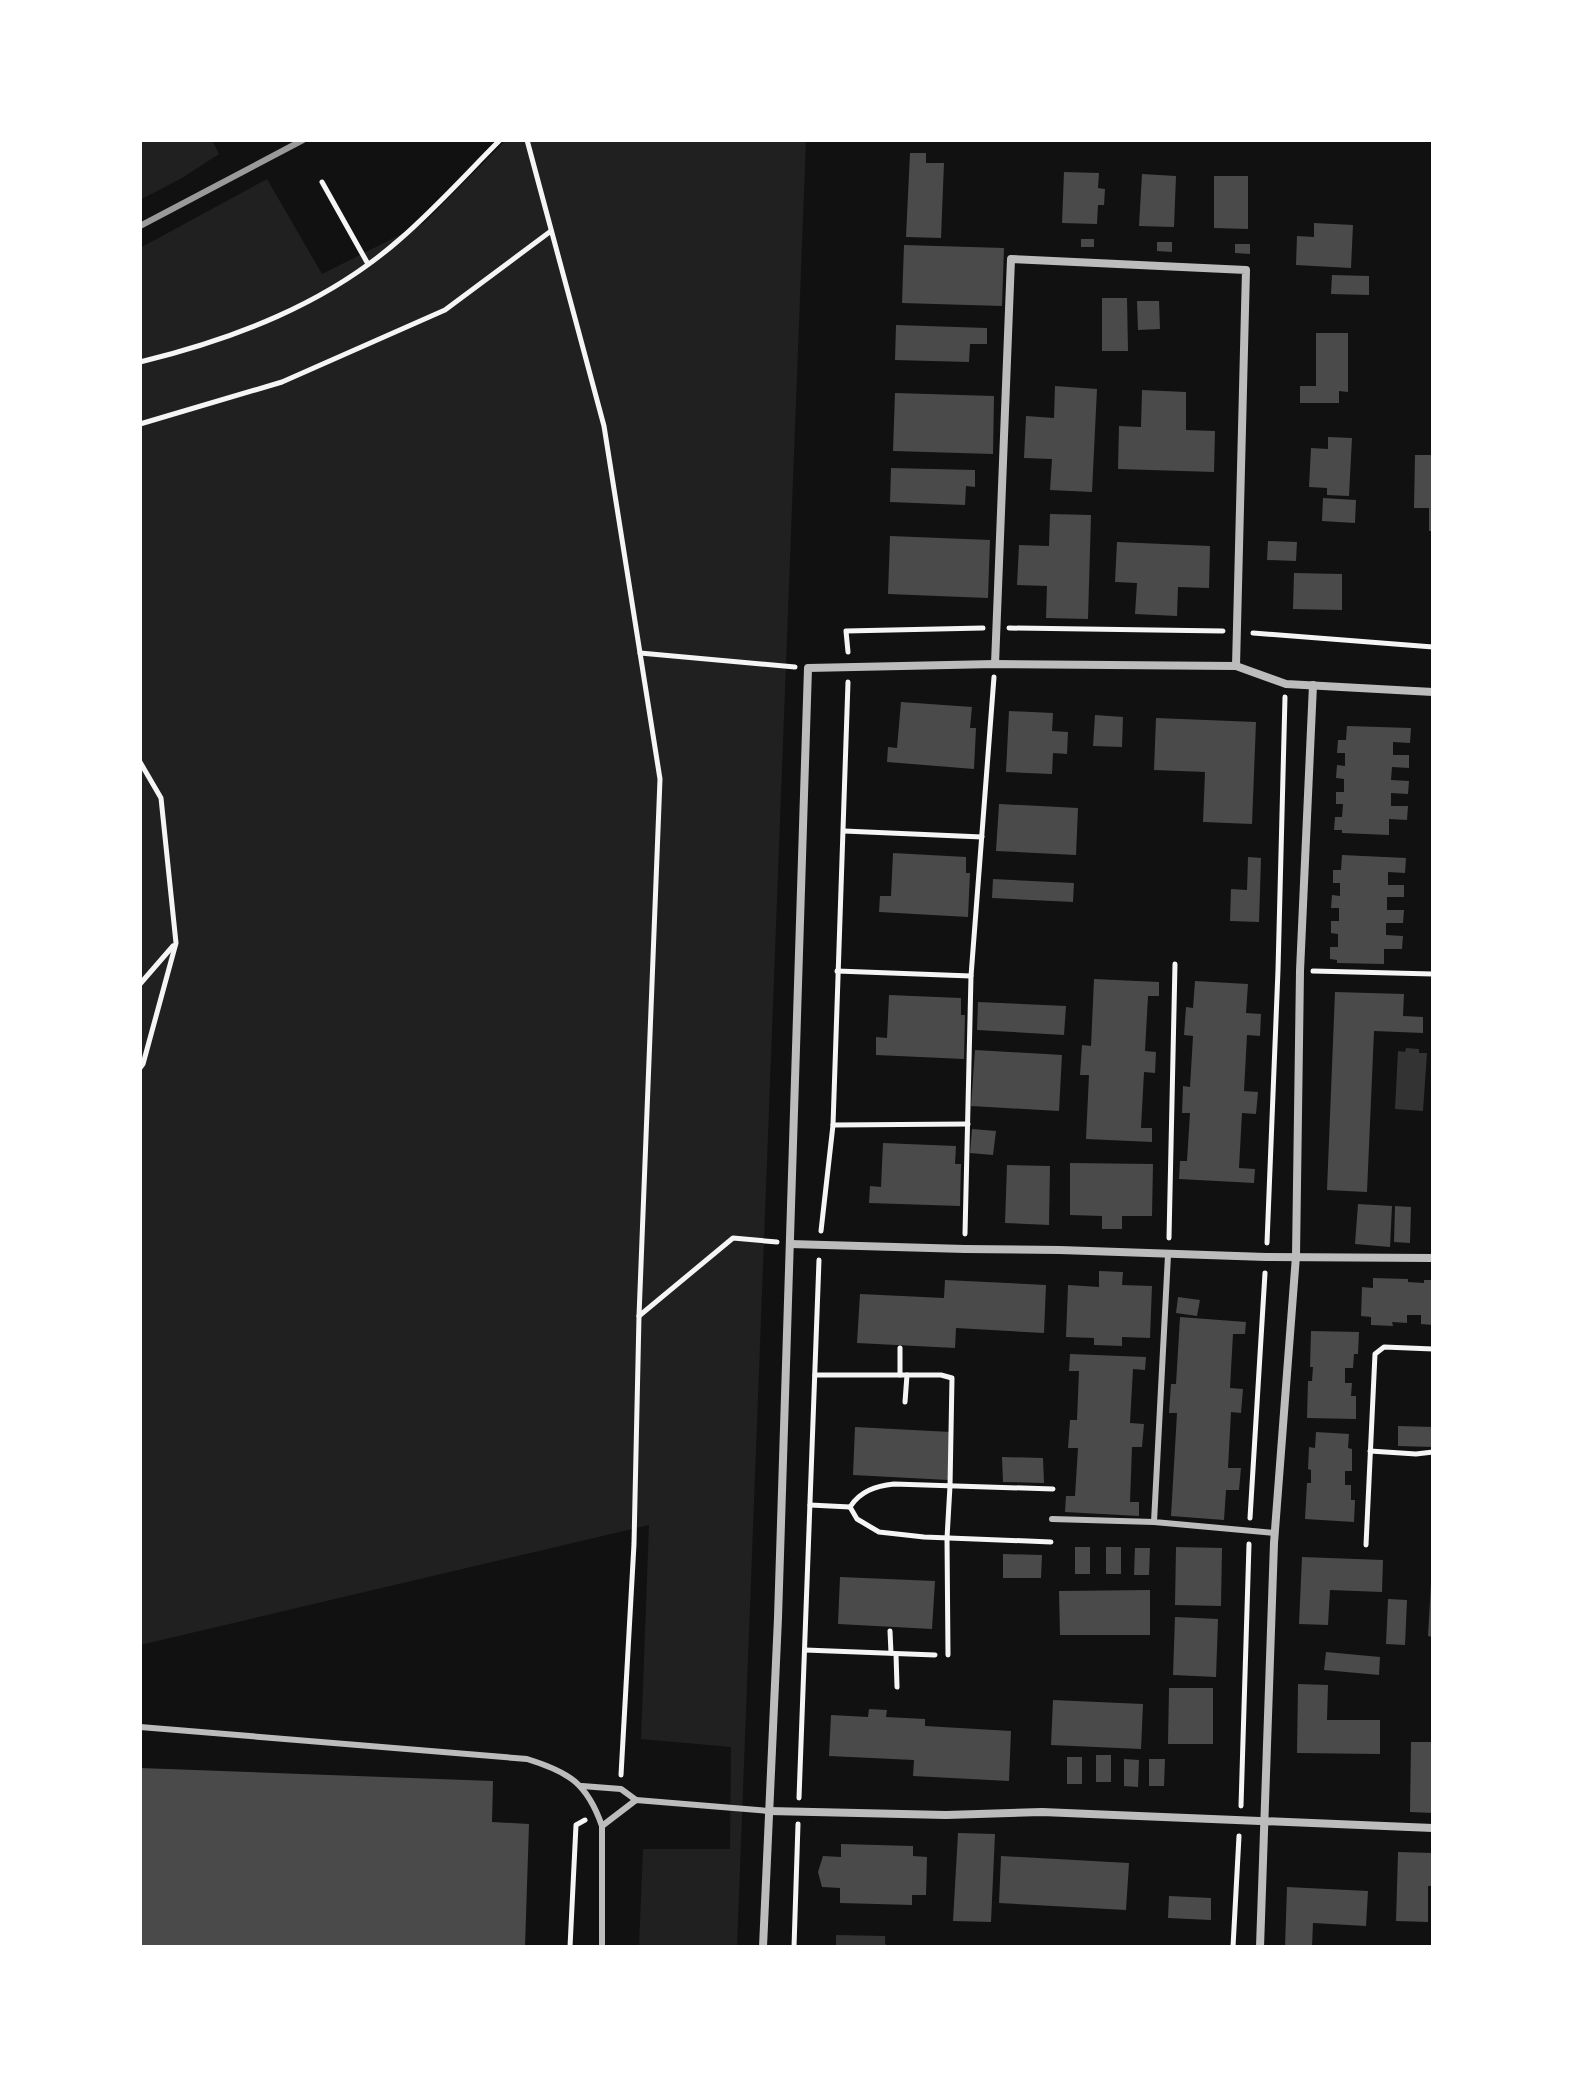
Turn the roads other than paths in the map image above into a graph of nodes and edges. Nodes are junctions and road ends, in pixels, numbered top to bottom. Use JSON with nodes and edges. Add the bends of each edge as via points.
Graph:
{"nodes":[{"id":1,"x":995,"y":664,"type":"junction"},
{"id":2,"x":1236,"y":666,"type":"junction"},
{"id":3,"x":1313,"y":685,"type":"junction"},
{"id":4,"x":1433,"y":692,"type":"edge"},
{"id":5,"x":790,"y":1244,"type":"junction"},
{"id":6,"x":1168,"y":1255,"type":"junction"},
{"id":7,"x":1296,"y":1256,"type":"junction"},
{"id":8,"x":1433,"y":1258,"type":"edge"},
{"id":9,"x":1052,"y":1519,"type":"dead end"},
{"id":10,"x":1154,"y":1522,"type":"junction"},
{"id":11,"x":1275,"y":1533,"type":"junction"},
{"id":12,"x":140,"y":1727,"type":"edge"},
{"id":13,"x":582,"y":1786,"type":"junction"},
{"id":14,"x":636,"y":1800,"type":"junction"},
{"id":15,"x":769,"y":1811,"type":"junction"},
{"id":16,"x":1264,"y":1820,"type":"junction"},
{"id":17,"x":602,"y":1826,"type":"junction"},
{"id":18,"x":1433,"y":1828,"type":"edge"},
{"id":19,"x":602,"y":1947,"type":"edge"},
{"id":20,"x":763,"y":1947,"type":"edge"},
{"id":21,"x":1260,"y":1947,"type":"edge"}],
"edges":[{"from":1,"to":2,"type":"street"},
{"from":1,"to":2,"type":"street","via":[[1011,259],[1246,270]]},
{"from":1,"to":5,"type":"street","via":[[808,668]]},
{"from":2,"to":3,"type":"street","via":[[1286,684]]},
{"from":3,"to":4,"type":"street"},
{"from":3,"to":7,"type":"street","via":[[1300,971]]},
{"from":5,"to":6,"type":"street"},
{"from":5,"to":15,"type":"street"},
{"from":6,"to":7,"type":"street"},
{"from":6,"to":10,"type":"lane"},
{"from":7,"to":8,"type":"street"},
{"from":7,"to":11,"type":"street"},
{"from":9,"to":10,"type":"lane"},
{"from":10,"to":11,"type":"lane"},
{"from":11,"to":16,"type":"street"},
{"from":12,"to":13,"type":"lane","via":[[527,1759],[555,1768]]},
{"from":13,"to":14,"type":"lane","via":[[621,1789]]},
{"from":13,"to":17,"type":"lane"},
{"from":14,"to":15,"type":"lane"},
{"from":14,"to":17,"type":"lane"},
{"from":15,"to":16,"type":"street"},
{"from":15,"to":20,"type":"street"},
{"from":16,"to":18,"type":"street"},
{"from":16,"to":21,"type":"street"},
{"from":17,"to":19,"type":"lane"}]}
